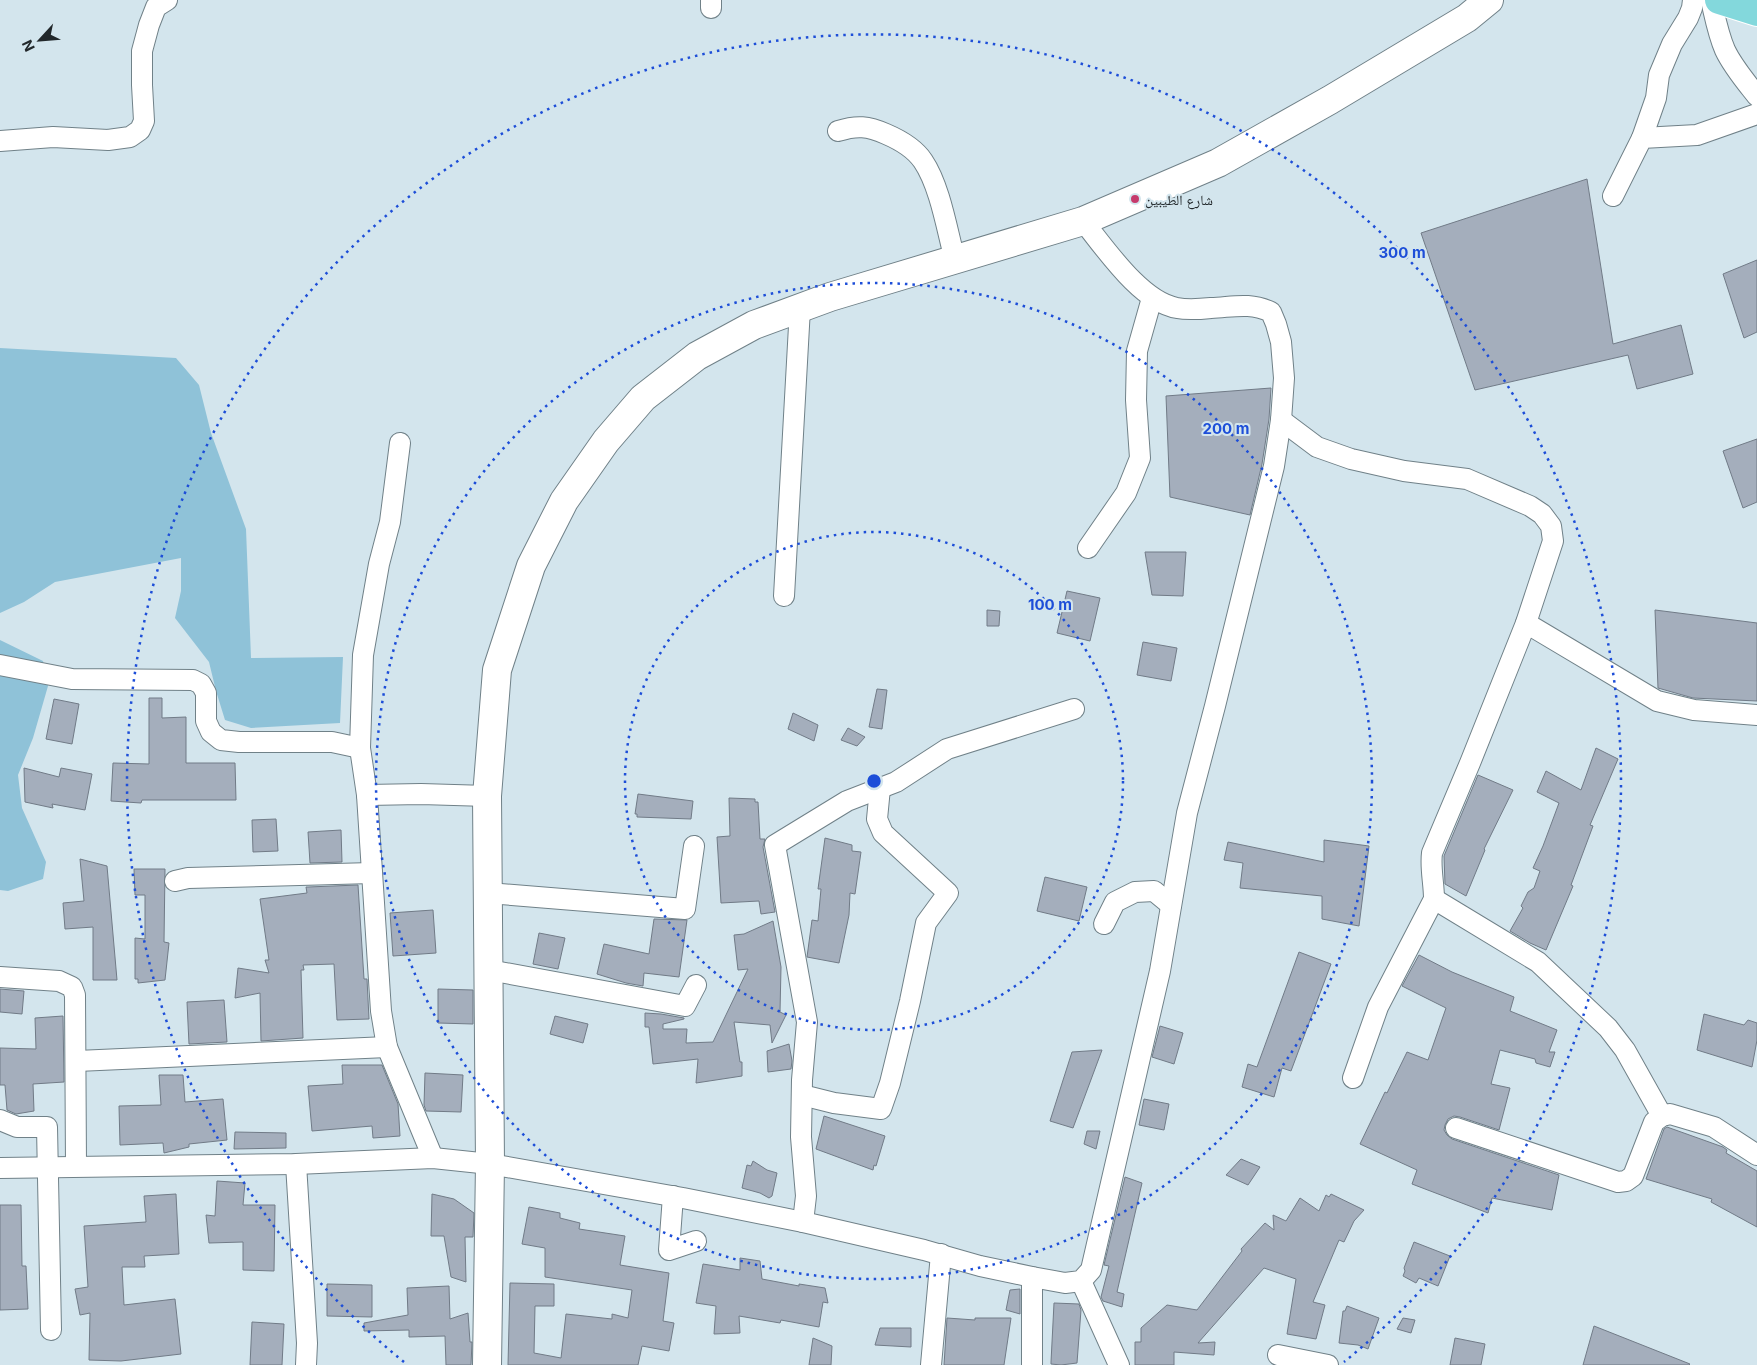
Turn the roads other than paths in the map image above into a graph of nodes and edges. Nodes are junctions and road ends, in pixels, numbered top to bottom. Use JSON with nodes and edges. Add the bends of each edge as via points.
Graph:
{"nodes":[{"id":1,"x":1489,"y":0,"type":"edge"},
{"id":2,"x":1693,"y":0,"type":"edge"},
{"id":3,"x":1712,"y":0,"type":"edge"},
{"id":4,"x":1719,"y":0,"type":"edge"},
{"id":5,"x":159,"y":2,"type":"edge"},
{"id":6,"x":1757,"y":12,"type":"edge"},
{"id":7,"x":1757,"y":96,"type":"edge"},
{"id":8,"x":1757,"y":114,"type":"edge"},
{"id":9,"x":838,"y":131,"type":"dead end"},
{"id":10,"x":1642,"y":138,"type":"junction"},
{"id":11,"x":0,"y":141,"type":"edge"},
{"id":12,"x":1613,"y":196,"type":"dead end"},
{"id":13,"x":1083,"y":221,"type":"junction"},
{"id":14,"x":955,"y":260,"type":"junction"},
{"id":15,"x":1152,"y":298,"type":"junction"},
{"id":16,"x":800,"y":308,"type":"junction"},
{"id":17,"x":1282,"y":420,"type":"junction"},
{"id":18,"x":400,"y":443,"type":"dead end"},
{"id":19,"x":1088,"y":548,"type":"dead end"},
{"id":20,"x":784,"y":596,"type":"dead end"},
{"id":21,"x":1526,"y":623,"type":"junction"},
{"id":22,"x":0,"y":665,"type":"edge"},
{"id":23,"x":1074,"y":709,"type":"dead end"},
{"id":24,"x":1757,"y":715,"type":"edge"},
{"id":25,"x":360,"y":748,"type":"junction"},
{"id":26,"x":880,"y":788,"type":"junction"},
{"id":27,"x":367,"y":795,"type":"junction"},
{"id":28,"x":487,"y":796,"type":"junction"},
{"id":29,"x":694,"y":846,"type":"dead end"},
{"id":30,"x":372,"y":873,"type":"junction"},
{"id":31,"x":175,"y":881,"type":"dead end"},
{"id":32,"x":488,"y":893,"type":"junction"},
{"id":33,"x":1434,"y":899,"type":"junction"},
{"id":34,"x":1171,"y":905,"type":"junction"},
{"id":35,"x":1104,"y":924,"type":"dead end"},
{"id":36,"x":489,"y":970,"type":"junction"},
{"id":37,"x":0,"y":977,"type":"edge"},
{"id":38,"x":696,"y":985,"type":"dead end"},
{"id":39,"x":387,"y":1047,"type":"junction"},
{"id":40,"x":77,"y":1061,"type":"junction"},
{"id":41,"x":1353,"y":1078,"type":"dead end"},
{"id":42,"x":802,"y":1095,"type":"junction"},
{"id":43,"x":1662,"y":1116,"type":"junction"},
{"id":44,"x":0,"y":1120,"type":"edge"},
{"id":45,"x":1456,"y":1128,"type":"dead end"},
{"id":46,"x":1757,"y":1155,"type":"edge"},
{"id":47,"x":433,"y":1158,"type":"junction"},
{"id":48,"x":296,"y":1164,"type":"junction"},
{"id":49,"x":490,"y":1164,"type":"junction"},
{"id":50,"x":76,"y":1166,"type":"junction"},
{"id":51,"x":0,"y":1168,"type":"edge"},
{"id":52,"x":47,"y":1168,"type":"junction"},
{"id":53,"x":673,"y":1196,"type":"junction"},
{"id":54,"x":804,"y":1222,"type":"junction"},
{"id":55,"x":696,"y":1241,"type":"dead end"},
{"id":56,"x":941,"y":1254,"type":"junction"},
{"id":57,"x":1032,"y":1277,"type":"junction"},
{"id":58,"x":1081,"y":1281,"type":"junction"},
{"id":59,"x":51,"y":1330,"type":"dead end"},
{"id":60,"x":1278,"y":1355,"type":"dead end"},
{"id":61,"x":306,"y":1365,"type":"edge"},
{"id":62,"x":487,"y":1365,"type":"edge"},
{"id":63,"x":931,"y":1365,"type":"edge"},
{"id":64,"x":1032,"y":1365,"type":"edge"},
{"id":65,"x":1119,"y":1365,"type":"edge"},
{"id":66,"x":1328,"y":1365,"type":"edge"}],
"edges":[{"from":1,"to":13,"type":"main road","via":[[1459,23],[1218,163]]},
{"from":2,"to":10,"type":"street","via":[[1688,18],[1659,75],[1656,98]]},
{"from":3,"to":7,"type":"street","via":[[1725,51]]},
{"from":4,"to":6,"type":"main road"},
{"from":5,"to":11,"type":"street","via":[[148,25],[142,51],[144,121],[140,130],[130,137],[108,140],[53,137]]},
{"from":8,"to":10,"type":"street","via":[[1696,135]]},
{"from":9,"to":14,"type":"street","via":[[853,126],[873,128],[908,146],[922,160],[934,183]]},
{"from":10,"to":12,"type":"street"},
{"from":13,"to":14,"type":"main road"},
{"from":13,"to":15,"type":"street","via":[[1127,274]]},
{"from":14,"to":16,"type":"main road"},
{"from":15,"to":17,"type":"street","via":[[1176,308],[1248,305],[1271,312],[1281,342],[1284,378]]},
{"from":15,"to":19,"type":"street","via":[[1137,351],[1140,458],[1126,493]]},
{"from":16,"to":20,"type":"street"},
{"from":16,"to":28,"type":"main road","via":[[754,325],[697,356],[643,398],[606,441],[564,501],[531,566],[497,670]]},
{"from":17,"to":21,"type":"street","via":[[1317,447],[1350,459],[1467,480],[1542,514],[1551,526],[1553,542]]},
{"from":17,"to":34,"type":"street","via":[[1274,466],[1187,812]]},
{"from":18,"to":25,"type":"street","via":[[390,522],[363,655]]},
{"from":21,"to":24,"type":"street","via":[[1657,701],[1694,710]]},
{"from":21,"to":33,"type":"street","via":[[1432,853]]},
{"from":22,"to":25,"type":"street","via":[[72,679],[193,680],[201,684],[206,694],[206,722],[211,732],[222,740],[332,742]]},
{"from":23,"to":26,"type":"street","via":[[947,748],[896,782]]},
{"from":25,"to":27,"type":"street"},
{"from":26,"to":42,"type":"street","via":[[847,801],[776,845],[807,1022]]},
{"from":26,"to":42,"type":"street","via":[[877,819],[883,833],[948,892],[926,923],[881,1109]]},
{"from":27,"to":28,"type":"street"},
{"from":27,"to":30,"type":"street"},
{"from":28,"to":32,"type":"main road"},
{"from":29,"to":32,"type":"street","via":[[685,909]]},
{"from":30,"to":31,"type":"street"},
{"from":30,"to":39,"type":"street","via":[[381,1011]]},
{"from":32,"to":36,"type":"main road"},
{"from":33,"to":41,"type":"street","via":[[1378,1007]]},
{"from":33,"to":43,"type":"street","via":[[1538,962],[1608,1028],[1633,1063]]},
{"from":34,"to":35,"type":"street","via":[[1154,891],[1134,892],[1115,902]]},
{"from":34,"to":58,"type":"street","via":[[1160,970],[1091,1270]]},
{"from":36,"to":38,"type":"street","via":[[685,1006]]},
{"from":36,"to":49,"type":"main road"},
{"from":37,"to":40,"type":"street","via":[[59,981],[72,987],[76,995]]},
{"from":39,"to":40,"type":"street"},
{"from":39,"to":47,"type":"street"},
{"from":40,"to":50,"type":"street"},
{"from":42,"to":54,"type":"street"},
{"from":43,"to":45,"type":"street","via":[[1654,1122],[1633,1176],[1618,1182]]},
{"from":43,"to":46,"type":"street","via":[[1670,1114],[1714,1127]]},
{"from":44,"to":52,"type":"street","via":[[17,1127],[47,1127]]},
{"from":47,"to":48,"type":"street"},
{"from":47,"to":49,"type":"street"},
{"from":48,"to":50,"type":"street"},
{"from":48,"to":61,"type":"street"},
{"from":49,"to":53,"type":"street"},
{"from":49,"to":62,"type":"main road"},
{"from":50,"to":52,"type":"street"},
{"from":51,"to":52,"type":"street"},
{"from":52,"to":59,"type":"street"},
{"from":53,"to":54,"type":"street"},
{"from":53,"to":55,"type":"street","via":[[669,1250]]},
{"from":54,"to":56,"type":"street"},
{"from":56,"to":57,"type":"street"},
{"from":56,"to":63,"type":"street"},
{"from":57,"to":58,"type":"street","via":[[1065,1283]]},
{"from":57,"to":64,"type":"street"},
{"from":58,"to":65,"type":"street"},
{"from":60,"to":66,"type":"street"}]}
